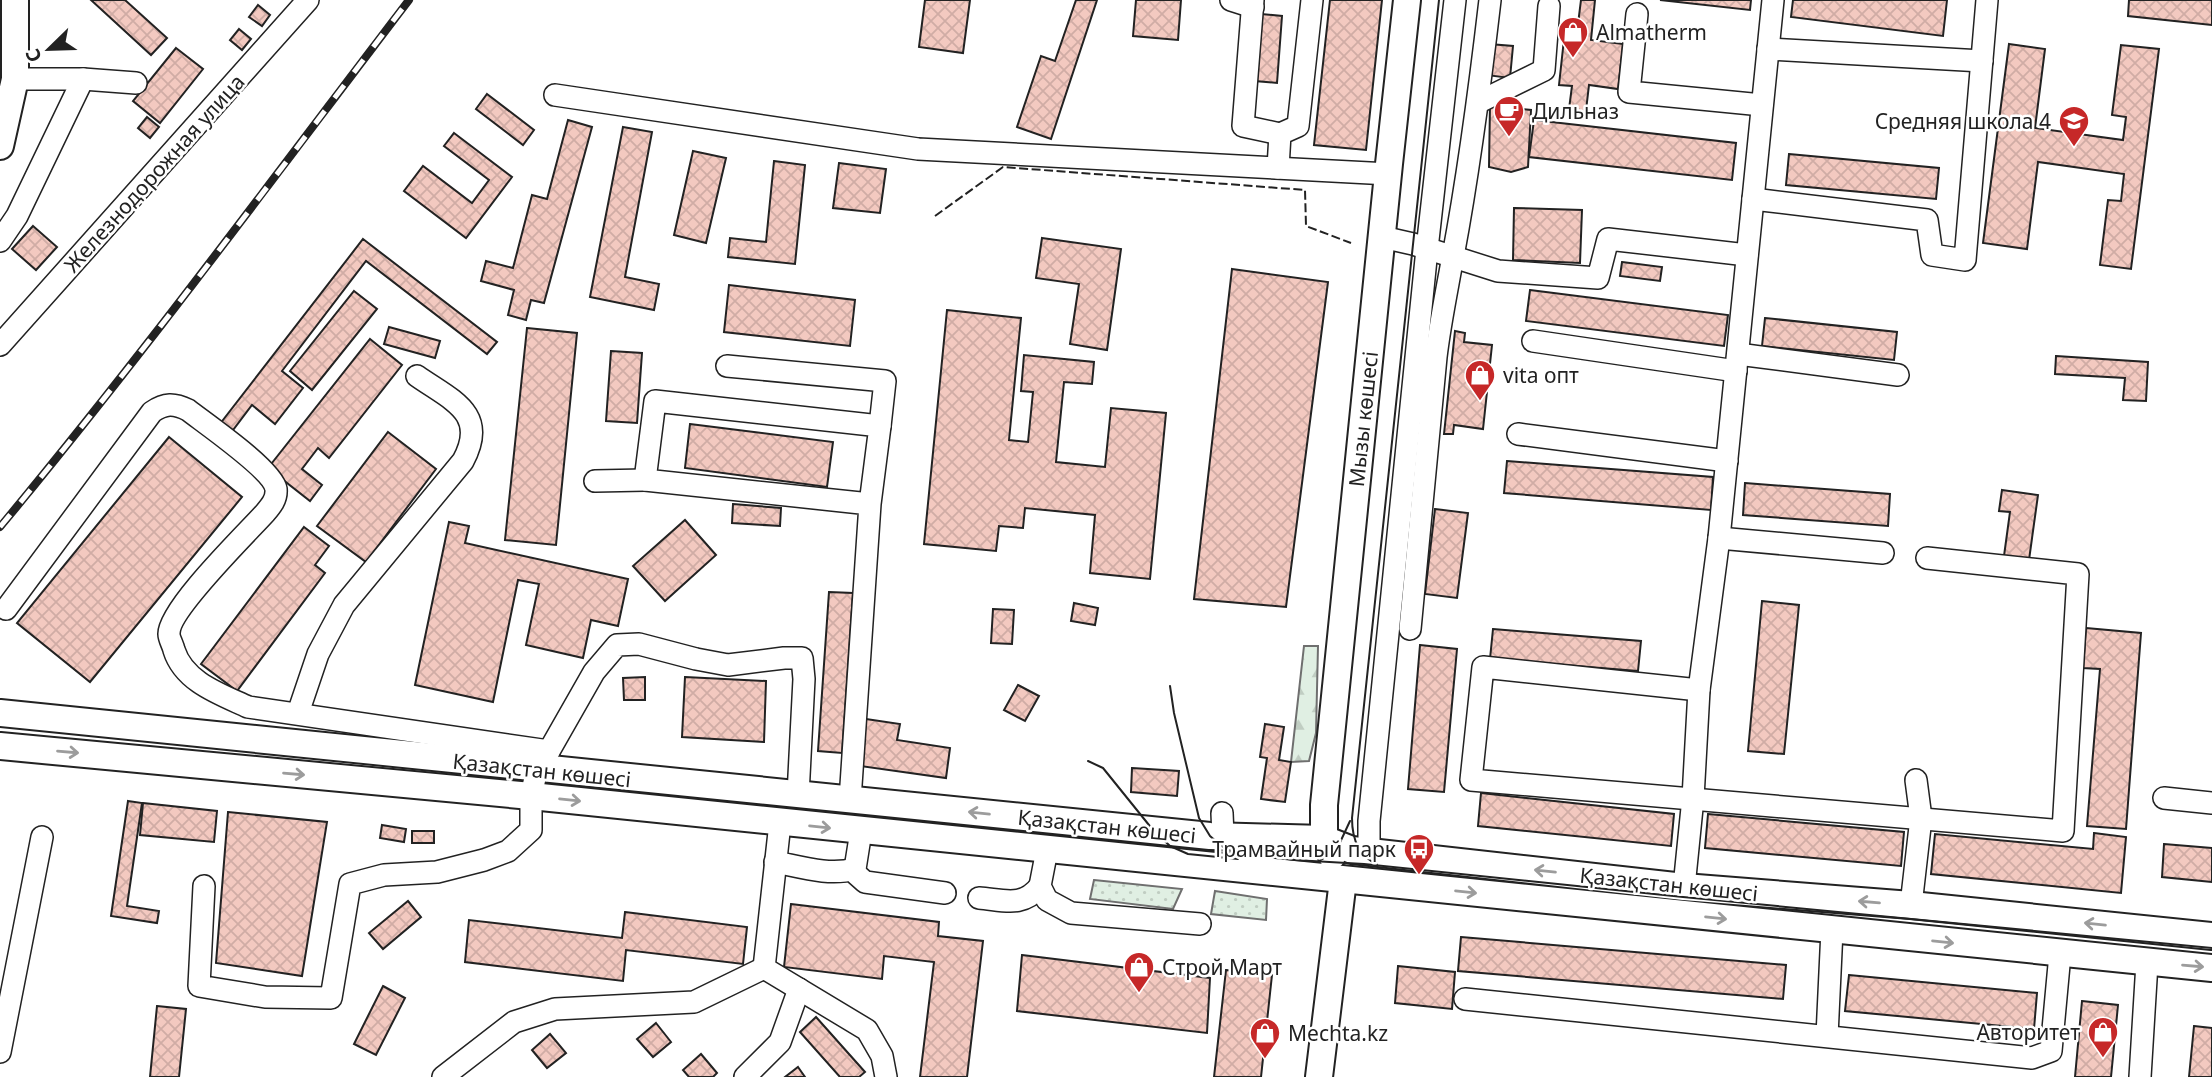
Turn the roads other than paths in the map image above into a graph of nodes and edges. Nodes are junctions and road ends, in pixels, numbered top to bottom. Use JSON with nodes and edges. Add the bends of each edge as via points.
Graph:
{"nodes":[{"id":1,"x":15,"y":0,"type":"edge"},
{"id":2,"x":308,"y":0,"type":"edge"},
{"id":3,"x":1231,"y":0,"type":"edge"},
{"id":4,"x":1312,"y":0,"type":"edge"},
{"id":5,"x":1407,"y":0,"type":"edge"},
{"id":6,"x":1455,"y":0,"type":"edge"},
{"id":7,"x":1490,"y":0,"type":"edge"},
{"id":8,"x":1773,"y":0,"type":"edge"},
{"id":9,"x":1987,"y":0,"type":"edge"},
{"id":10,"x":1253,"y":4,"type":"edge"},
{"id":11,"x":1549,"y":6,"type":"dead end"},
{"id":12,"x":1637,"y":14,"type":"dead end"},
{"id":13,"x":1768,"y":49,"type":"junction"},
{"id":14,"x":1982,"y":61,"type":"junction"},
{"id":15,"x":15,"y":79,"type":"junction"},
{"id":16,"x":83,"y":79,"type":"junction"},
{"id":17,"x":136,"y":83,"type":"dead end"},
{"id":18,"x":555,"y":96,"type":"dead end"},
{"id":19,"x":1479,"y":103,"type":"junction"},
{"id":20,"x":1762,"y":105,"type":"junction"},
{"id":21,"x":1280,"y":134,"type":"junction"},
{"id":22,"x":0,"y":146,"type":"edge"},
{"id":23,"x":1279,"y":169,"type":"junction"},
{"id":24,"x":1389,"y":174,"type":"junction"},
{"id":25,"x":1753,"y":199,"type":"junction"},
{"id":26,"x":1382,"y":237,"type":"junction"},
{"id":27,"x":0,"y":242,"type":"edge"},
{"id":28,"x":1427,"y":249,"type":"junction"},
{"id":29,"x":1747,"y":255,"type":"junction"},
{"id":30,"x":1453,"y":257,"type":"junction"},
{"id":31,"x":1533,"y":341,"type":"dead end"},
{"id":32,"x":0,"y":345,"type":"edge"},
{"id":33,"x":1737,"y":362,"type":"junction"},
{"id":34,"x":727,"y":366,"type":"dead end"},
{"id":35,"x":1898,"y":375,"type":"dead end"},
{"id":36,"x":417,"y":376,"type":"dead end"},
{"id":37,"x":880,"y":426,"type":"junction"},
{"id":38,"x":1518,"y":434,"type":"dead end"},
{"id":39,"x":1727,"y":461,"type":"junction"},
{"id":40,"x":645,"y":480,"type":"junction"},
{"id":41,"x":595,"y":481,"type":"dead end"},
{"id":42,"x":870,"y":504,"type":"junction"},
{"id":43,"x":1719,"y":538,"type":"junction"},
{"id":44,"x":1883,"y":553,"type":"dead end"},
{"id":45,"x":1927,"y":558,"type":"dead end"},
{"id":46,"x":6,"y":609,"type":"dead end"},
{"id":47,"x":1410,"y":629,"type":"dead end"},
{"id":48,"x":1699,"y":690,"type":"junction"},
{"id":49,"x":0,"y":713,"type":"edge"},
{"id":50,"x":298,"y":713,"type":"junction"},
{"id":51,"x":0,"y":746,"type":"edge"},
{"id":52,"x":543,"y":760,"type":"junction"},
{"id":53,"x":1916,"y":780,"type":"dead end"},
{"id":54,"x":798,"y":795,"type":"junction"},
{"id":55,"x":531,"y":796,"type":"junction"},
{"id":56,"x":1693,"y":798,"type":"junction"},
{"id":57,"x":2164,"y":798,"type":"dead end"},
{"id":58,"x":850,"y":800,"type":"junction"},
{"id":59,"x":2212,"y":803,"type":"edge"},
{"id":60,"x":1921,"y":818,"type":"junction"},
{"id":61,"x":1051,"y":820,"type":"junction"},
{"id":62,"x":780,"y":823,"type":"junction"},
{"id":63,"x":861,"y":831,"type":"junction"},
{"id":64,"x":42,"y":837,"type":"dead end"},
{"id":65,"x":1324,"y":839,"type":"junction"},
{"id":66,"x":1047,"y":850,"type":"junction"},
{"id":67,"x":1369,"y":851,"type":"junction"},
{"id":68,"x":775,"y":862,"type":"junction"},
{"id":69,"x":855,"y":869,"type":"junction"},
{"id":70,"x":1289,"y":874,"type":"junction"},
{"id":71,"x":1343,"y":880,"type":"junction"},
{"id":72,"x":1398,"y":885,"type":"junction"},
{"id":73,"x":204,"y":886,"type":"dead end"},
{"id":74,"x":1040,"y":886,"type":"junction"},
{"id":75,"x":1684,"y":887,"type":"junction"},
{"id":76,"x":945,"y":893,"type":"dead end"},
{"id":77,"x":979,"y":898,"type":"dead end"},
{"id":78,"x":1911,"y":905,"type":"junction"},
{"id":79,"x":1681,"y":915,"type":"junction"},
{"id":80,"x":1200,"y":924,"type":"dead end"},
{"id":81,"x":2148,"y":929,"type":"junction"},
{"id":82,"x":1832,"y":930,"type":"junction"},
{"id":83,"x":1336,"y":932,"type":"junction"},
{"id":84,"x":2212,"y":936,"type":"edge"},
{"id":85,"x":2060,"y":954,"type":"junction"},
{"id":86,"x":2147,"y":963,"type":"junction"},
{"id":87,"x":764,"y":968,"type":"junction"},
{"id":88,"x":2212,"y":968,"type":"edge"},
{"id":89,"x":799,"y":989,"type":"junction"},
{"id":90,"x":1465,"y":999,"type":"dead end"},
{"id":91,"x":1827,"y":1036,"type":"junction"},
{"id":92,"x":0,"y":1052,"type":"edge"},
{"id":93,"x":443,"y":1077,"type":"edge"},
{"id":94,"x":745,"y":1077,"type":"edge"},
{"id":95,"x":886,"y":1077,"type":"edge"},
{"id":96,"x":1319,"y":1077,"type":"edge"},
{"id":97,"x":2140,"y":1077,"type":"edge"}],
"edges":[{"from":1,"to":15,"type":"main road"},
{"from":2,"to":32,"type":"street","name":"Железнодорожная улица"},
{"from":3,"to":10,"type":"street"},
{"from":4,"to":21,"type":"street","via":[[1298,126]]},
{"from":5,"to":24,"type":"main road","name":"Мызы көшесі"},
{"from":6,"to":28,"type":"street"},
{"from":7,"to":19,"type":"street"},
{"from":8,"to":13,"type":"street"},
{"from":9,"to":14,"type":"street"},
{"from":10,"to":21,"type":"street","via":[[1243,125]]},
{"from":11,"to":19,"type":"street","via":[[1544,70]]},
{"from":12,"to":20,"type":"street","via":[[1629,92]]},
{"from":13,"to":14,"type":"street"},
{"from":13,"to":20,"type":"street"},
{"from":14,"to":25,"type":"street","via":[[1965,260],[1932,255],[1927,219]]},
{"from":15,"to":16,"type":"street"},
{"from":15,"to":22,"type":"main road"},
{"from":16,"to":17,"type":"street"},
{"from":16,"to":27,"type":"street"},
{"from":18,"to":23,"type":"street","via":[[918,149]]},
{"from":19,"to":30,"type":"street"},
{"from":20,"to":25,"type":"street"},
{"from":21,"to":23,"type":"street"},
{"from":23,"to":24,"type":"street"},
{"from":24,"to":26,"type":"main road","name":"Мызы көшесі"},
{"from":25,"to":29,"type":"street"},
{"from":26,"to":28,"type":"street"},
{"from":26,"to":65,"type":"main road","name":"Мызы көшесі","via":[[1331,647]]},
{"from":28,"to":30,"type":"street"},
{"from":28,"to":67,"type":"street"},
{"from":29,"to":30,"type":"street","via":[[1608,239],[1598,278],[1498,271]]},
{"from":29,"to":33,"type":"street"},
{"from":30,"to":47,"type":"street","via":[[1436,357]]},
{"from":31,"to":33,"type":"street"},
{"from":33,"to":35,"type":"street"},
{"from":33,"to":39,"type":"street"},
{"from":34,"to":37,"type":"street","via":[[885,380]]},
{"from":36,"to":50,"type":"street","via":[[462,408],[470,419],[470,447],[344,606],[318,654]]},
{"from":37,"to":40,"type":"street","via":[[655,401]]},
{"from":37,"to":42,"type":"street"},
{"from":38,"to":39,"type":"street"},
{"from":39,"to":43,"type":"street"},
{"from":40,"to":41,"type":"street"},
{"from":40,"to":42,"type":"street"},
{"from":42,"to":58,"type":"street"},
{"from":43,"to":44,"type":"street"},
{"from":43,"to":48,"type":"street"},
{"from":45,"to":60,"type":"street","via":[[2078,574],[2063,831]]},
{"from":46,"to":50,"type":"street","via":[[152,412],[178,405],[263,469],[277,491],[274,502],[174,617],[169,634],[176,656],[186,671],[209,689],[248,707]]},
{"from":48,"to":56,"type":"street"},
{"from":48,"to":56,"type":"street","via":[[1483,667],[1471,780]]},
{"from":49,"to":52,"type":"main road","name":"Қазақстан көшесі"},
{"from":50,"to":52,"type":"street"},
{"from":51,"to":55,"type":"main road","name":"Қазақстан көшесі","one_way":true},
{"from":52,"to":54,"type":"main road","name":"Қазақстан көшесі"},
{"from":52,"to":54,"type":"street","via":[[594,672],[617,645],[639,644],[728,665],[802,658]]},
{"from":52,"to":55,"type":"street"},
{"from":53,"to":60,"type":"street"},
{"from":54,"to":58,"type":"main road","name":"Қазақстан көшесі"},
{"from":54,"to":62,"type":"main road"},
{"from":55,"to":62,"type":"main road","name":"Қазақстан көшесі","one_way":true},
{"from":55,"to":73,"type":"street","via":[[531,830],[508,851],[437,872],[384,875],[350,884],[331,998],[265,997],[199,986]]},
{"from":56,"to":60,"type":"street"},
{"from":56,"to":75,"type":"street"},
{"from":57,"to":59,"type":"street"},
{"from":61,"to":58,"type":"main road","name":"Қазақстан көшесі","one_way":true},
{"from":60,"to":78,"type":"street"},
{"from":61,"to":65,"type":"main road","name":"Қазақстан көшесі","via":[[1223,825]]},
{"from":61,"to":66,"type":"main road"},
{"from":62,"to":63,"type":"main road","name":"Қазақстан көшесі","one_way":true},
{"from":62,"to":68,"type":"street"},
{"from":63,"to":66,"type":"main road","name":"Қазақстан көшесі"},
{"from":63,"to":69,"type":"street"},
{"from":64,"to":92,"type":"street"},
{"from":65,"to":67,"type":"main road","name":"Қазақстан көшесі"},
{"from":65,"to":71,"type":"main road"},
{"from":66,"to":70,"type":"main road","name":"Қазақстан көшесі"},
{"from":66,"to":74,"type":"street"},
{"from":75,"to":67,"type":"main road","name":"Қазақстан көшесі","one_way":true},
{"from":68,"to":69,"type":"street","via":[[842,873]]},
{"from":68,"to":87,"type":"street"},
{"from":69,"to":76,"type":"street","via":[[865,882]]},
{"from":70,"to":71,"type":"main road","name":"Қазақстан көшесі"},
{"from":70,"to":83,"type":"main road","via":[[1322,902]]},
{"from":71,"to":72,"type":"main road","name":"Қазақстан көшесі"},
{"from":71,"to":83,"type":"main road"},
{"from":72,"to":79,"type":"main road","name":"Қазақстан көшесі","one_way":true},
{"from":72,"to":83,"type":"main road","via":[[1348,913]]},
{"from":74,"to":77,"type":"street","via":[[1031,898]]},
{"from":74,"to":80,"type":"street","via":[[1047,900],[1071,913]]},
{"from":78,"to":75,"type":"main road","name":"Қазақстан көшесі","one_way":true},
{"from":75,"to":79,"type":"main road"},
{"from":81,"to":78,"type":"main road","name":"Қазақстан көшесі","one_way":true},
{"from":79,"to":82,"type":"main road","name":"Қазақстан көшесі","one_way":true},
{"from":81,"to":84,"type":"main road","name":"Қазақстан көшесі"},
{"from":81,"to":86,"type":"main road"},
{"from":82,"to":85,"type":"main road","name":"Қазақстан көшесі","one_way":true},
{"from":82,"to":91,"type":"street"},
{"from":83,"to":96,"type":"main road"},
{"from":85,"to":86,"type":"main road","name":"Қазақстан көшесі"},
{"from":85,"to":91,"type":"street","via":[[2050,1051],[2032,1058]]},
{"from":86,"to":88,"type":"main road","name":"Қазақстан көшесі","one_way":true},
{"from":86,"to":97,"type":"street"},
{"from":87,"to":89,"type":"street"},
{"from":87,"to":93,"type":"street","via":[[694,1002],[555,1009],[514,1023]]},
{"from":89,"to":94,"type":"street","via":[[780,1042]]},
{"from":89,"to":95,"type":"street","via":[[867,1030],[882,1056]]},
{"from":90,"to":91,"type":"street"}]}
